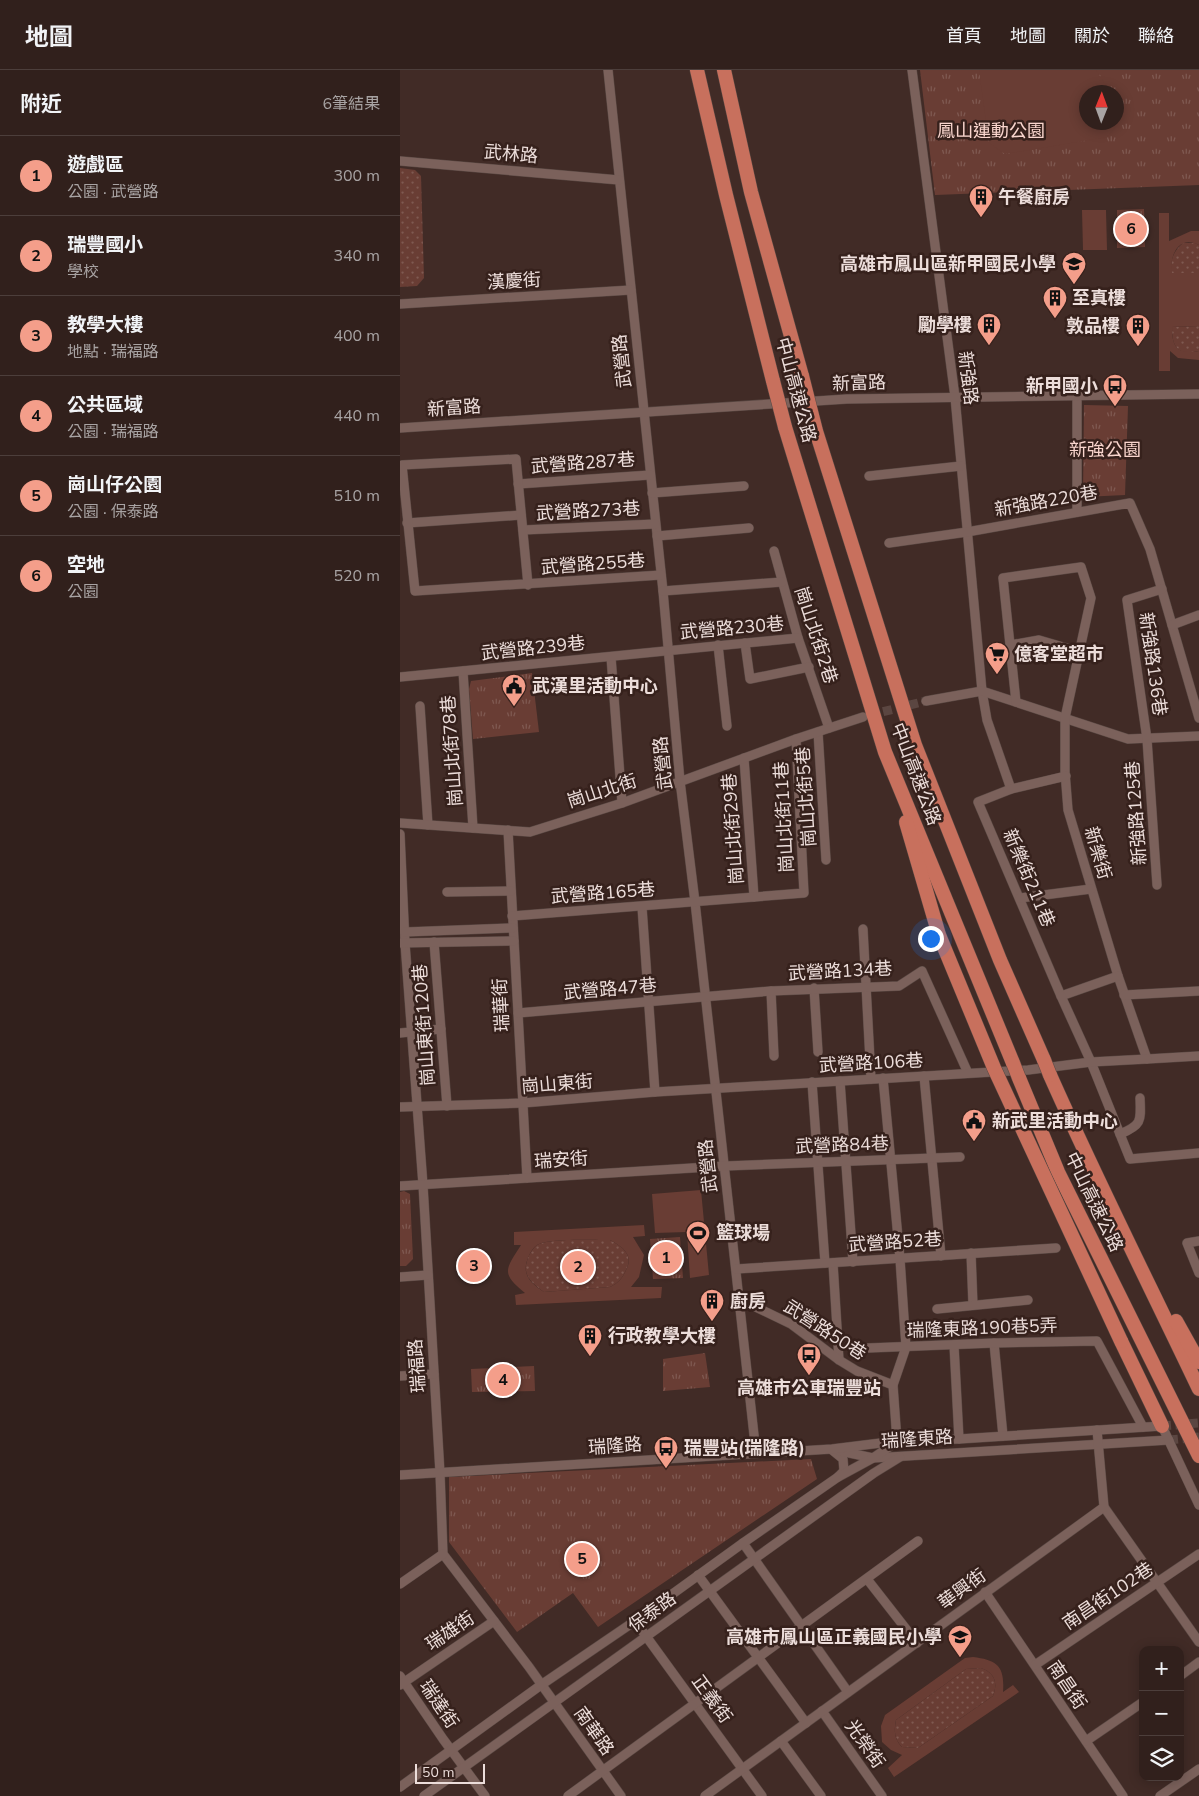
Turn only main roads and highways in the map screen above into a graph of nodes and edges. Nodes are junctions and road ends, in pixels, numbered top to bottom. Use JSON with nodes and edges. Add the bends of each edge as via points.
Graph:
{"nodes":[{"id":1,"x":697,"y":70,"type":"edge"},
{"id":2,"x":724,"y":70,"type":"edge"},
{"id":3,"x":885,"y":752,"type":"junction"},
{"id":4,"x":1123,"y":1228,"type":"junction"},
{"id":5,"x":1199,"y":1362,"type":"edge"},
{"id":6,"x":1199,"y":1389,"type":"edge"},
{"id":7,"x":1162,"y":1426,"type":"road end"},
{"id":8,"x":1199,"y":1456,"type":"edge"}],
"edges":[{"from":1,"to":3,"type":"highway","name":"中山高速公路","bridge":true,"via":[[785,427]]},
{"from":2,"to":4,"type":"highway","name":"中山高速公路","bridge":true,"via":[[751,192],[816,431],[915,745],[1000,960],[1087,1158]]},
{"from":3,"to":7,"type":"highway","bridge":true,"via":[[939,935],[994,1068]]},
{"from":3,"to":8,"type":"highway","name":"中山高速公路","bridge":true,"via":[[1013,1063],[1024,1074],[1058,1172]]},
{"from":4,"to":5,"type":"highway"},
{"from":4,"to":6,"type":"highway","name":"中山高速公路"}]}
